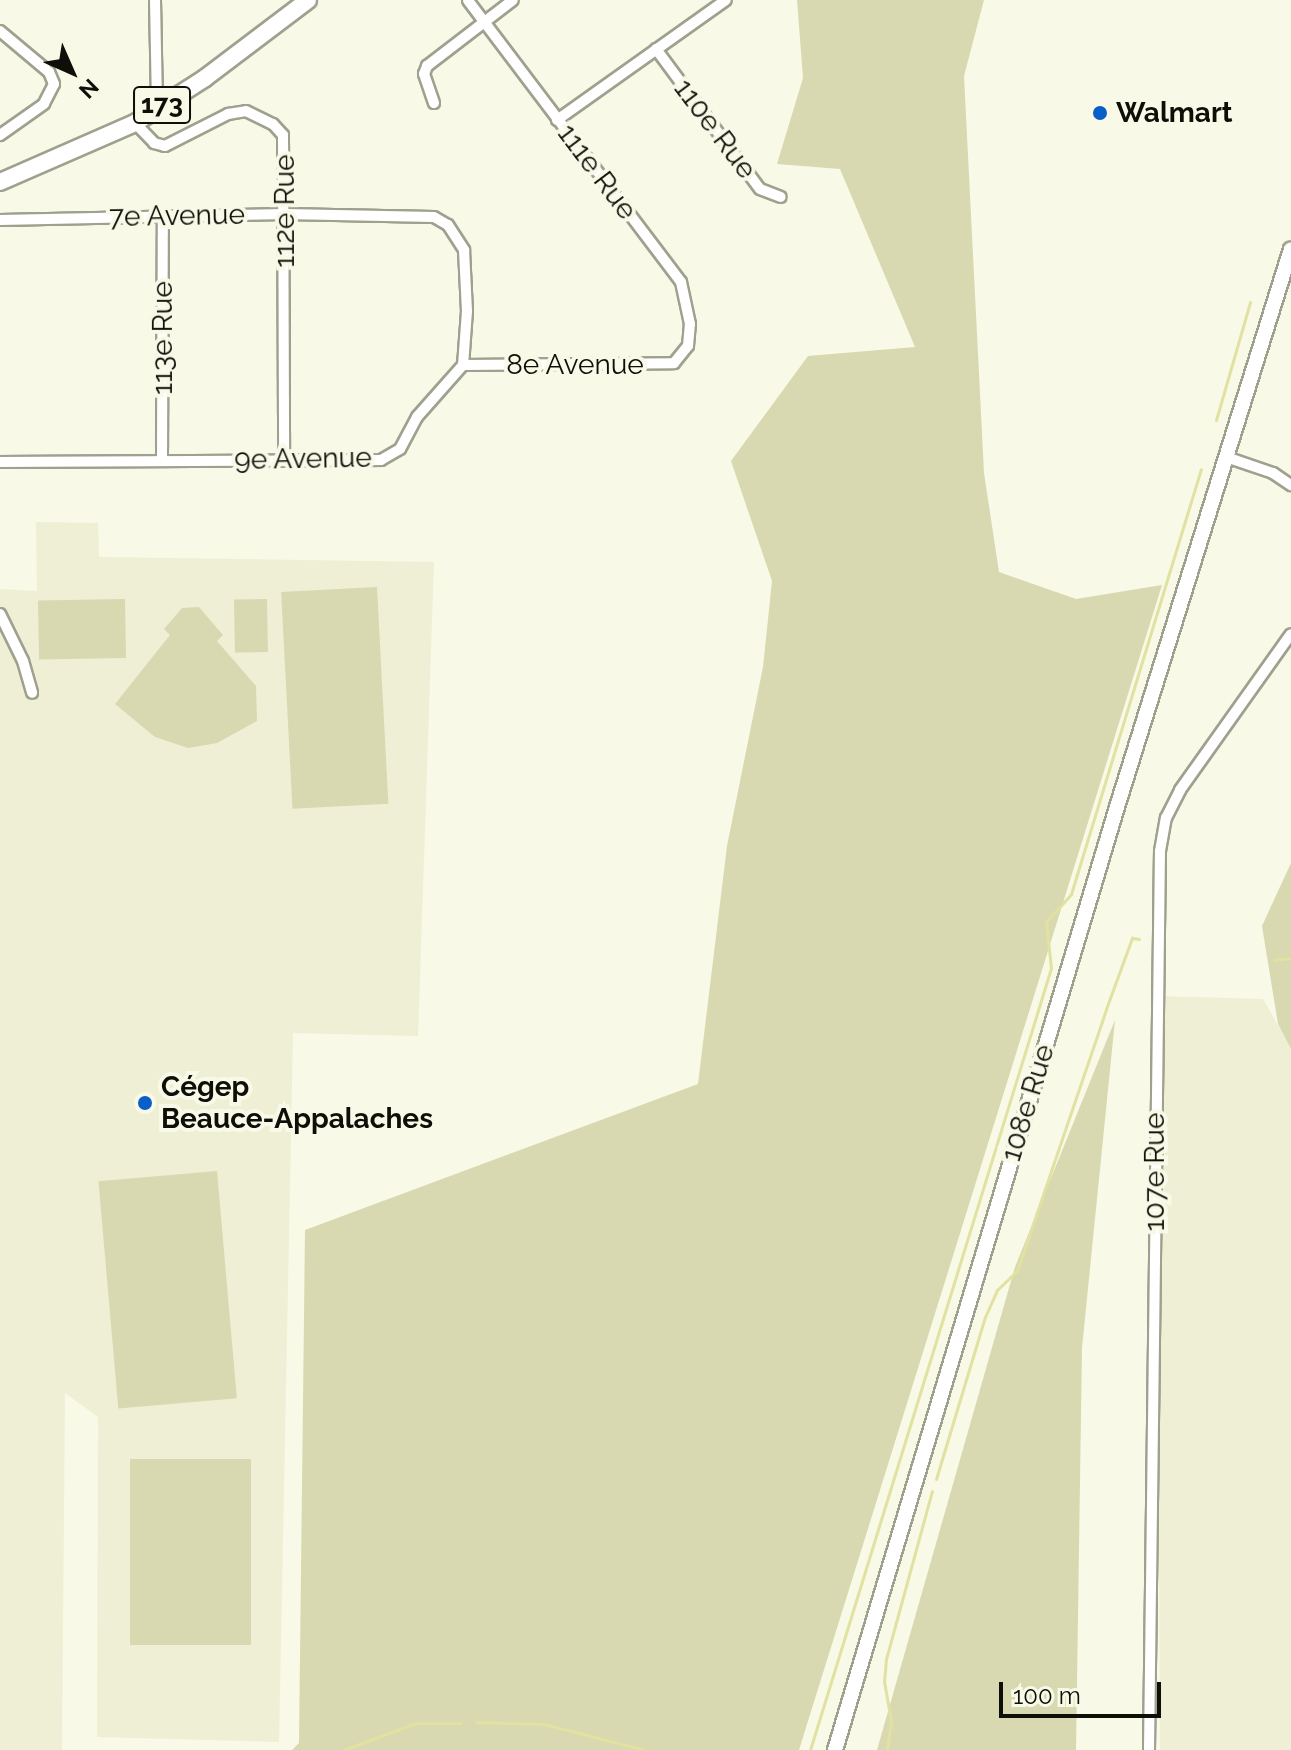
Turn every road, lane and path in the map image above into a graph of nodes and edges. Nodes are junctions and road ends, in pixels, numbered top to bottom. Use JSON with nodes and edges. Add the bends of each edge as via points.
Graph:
{"nodes":[{"id":1,"x":155,"y":0,"type":"edge"},
{"id":2,"x":308,"y":0,"type":"edge"},
{"id":3,"x":468,"y":0,"type":"edge"},
{"id":4,"x":513,"y":0,"type":"edge"},
{"id":5,"x":726,"y":0,"type":"edge"},
{"id":6,"x":484,"y":21,"type":"junction"},
{"id":7,"x":0,"y":31,"type":"edge"},
{"id":8,"x":656,"y":49,"type":"junction"},
{"id":9,"x":434,"y":103,"type":"dead end"},
{"id":10,"x":157,"y":108,"type":"junction"},
{"id":11,"x":557,"y":120,"type":"junction"},
{"id":12,"x":135,"y":123,"type":"junction"},
{"id":13,"x":0,"y":135,"type":"edge"},
{"id":14,"x":0,"y":182,"type":"edge"},
{"id":15,"x":781,"y":197,"type":"dead end"},
{"id":16,"x":285,"y":214,"type":"junction"},
{"id":17,"x":163,"y":215,"type":"junction"},
{"id":18,"x":0,"y":220,"type":"edge"},
{"id":19,"x":1291,"y":249,"type":"edge"},
{"id":20,"x":684,"y":355,"type":"joint"},
{"id":21,"x":463,"y":365,"type":"junction"},
{"id":22,"x":1226,"y":457,"type":"junction"},
{"id":23,"x":162,"y":461,"type":"junction"},
{"id":24,"x":284,"y":461,"type":"junction"},
{"id":25,"x":0,"y":462,"type":"edge"},
{"id":26,"x":1291,"y":485,"type":"edge"},
{"id":27,"x":0,"y":614,"type":"edge"},
{"id":28,"x":1291,"y":634,"type":"edge"},
{"id":29,"x":32,"y":693,"type":"dead end"},
{"id":30,"x":835,"y":1750,"type":"edge"},
{"id":31,"x":1149,"y":1750,"type":"edge"}],
"edges":[{"from":1,"to":10,"type":"street"},
{"from":2,"to":10,"type":"main road","number":"173"},
{"from":3,"to":6,"type":"street","name":"111e Rue"},
{"from":4,"to":6,"type":"street"},
{"from":5,"to":8,"type":"street"},
{"from":6,"to":9,"type":"street","via":[[427,66],[424,74]]},
{"from":6,"to":11,"type":"street","name":"111e Rue"},
{"from":7,"to":13,"type":"street","via":[[49,72],[54,84],[44,104]]},
{"from":8,"to":11,"type":"street"},
{"from":8,"to":15,"type":"street","name":"110e Rue","via":[[760,189]]},
{"from":10,"to":12,"type":"main road","number":"173"},
{"from":11,"to":20,"type":"street","name":"111e Rue","via":[[686,293],[690,324]]},
{"from":12,"to":14,"type":"main road","number":"173"},
{"from":12,"to":16,"type":"street","name":"112e Rue","via":[[154,143],[165,146],[228,114],[246,111],[273,124],[286,146]]},
{"from":16,"to":17,"type":"street","name":"7e Avenue"},
{"from":16,"to":21,"type":"street","name":"7e Avenue","via":[[434,217],[448,225],[464,250]]},
{"from":16,"to":24,"type":"street","name":"112e Rue"},
{"from":17,"to":18,"type":"street","name":"7e Avenue"},
{"from":17,"to":23,"type":"street","name":"113e Rue"},
{"from":19,"to":22,"type":"main road"},
{"from":20,"to":21,"type":"street","name":"8e Avenue","via":[[662,364]]},
{"from":21,"to":24,"type":"street","name":"9e Avenue","via":[[392,454],[365,462]]},
{"from":22,"to":26,"type":"street"},
{"from":22,"to":30,"type":"main road","name":"108e Rue"},
{"from":23,"to":24,"type":"street","name":"9e Avenue"},
{"from":23,"to":25,"type":"street","name":"9e Avenue"},
{"from":27,"to":29,"type":"street"},
{"from":28,"to":31,"type":"street","name":"107e Rue","via":[[1180,790],[1166,818],[1160,851]]}]}
